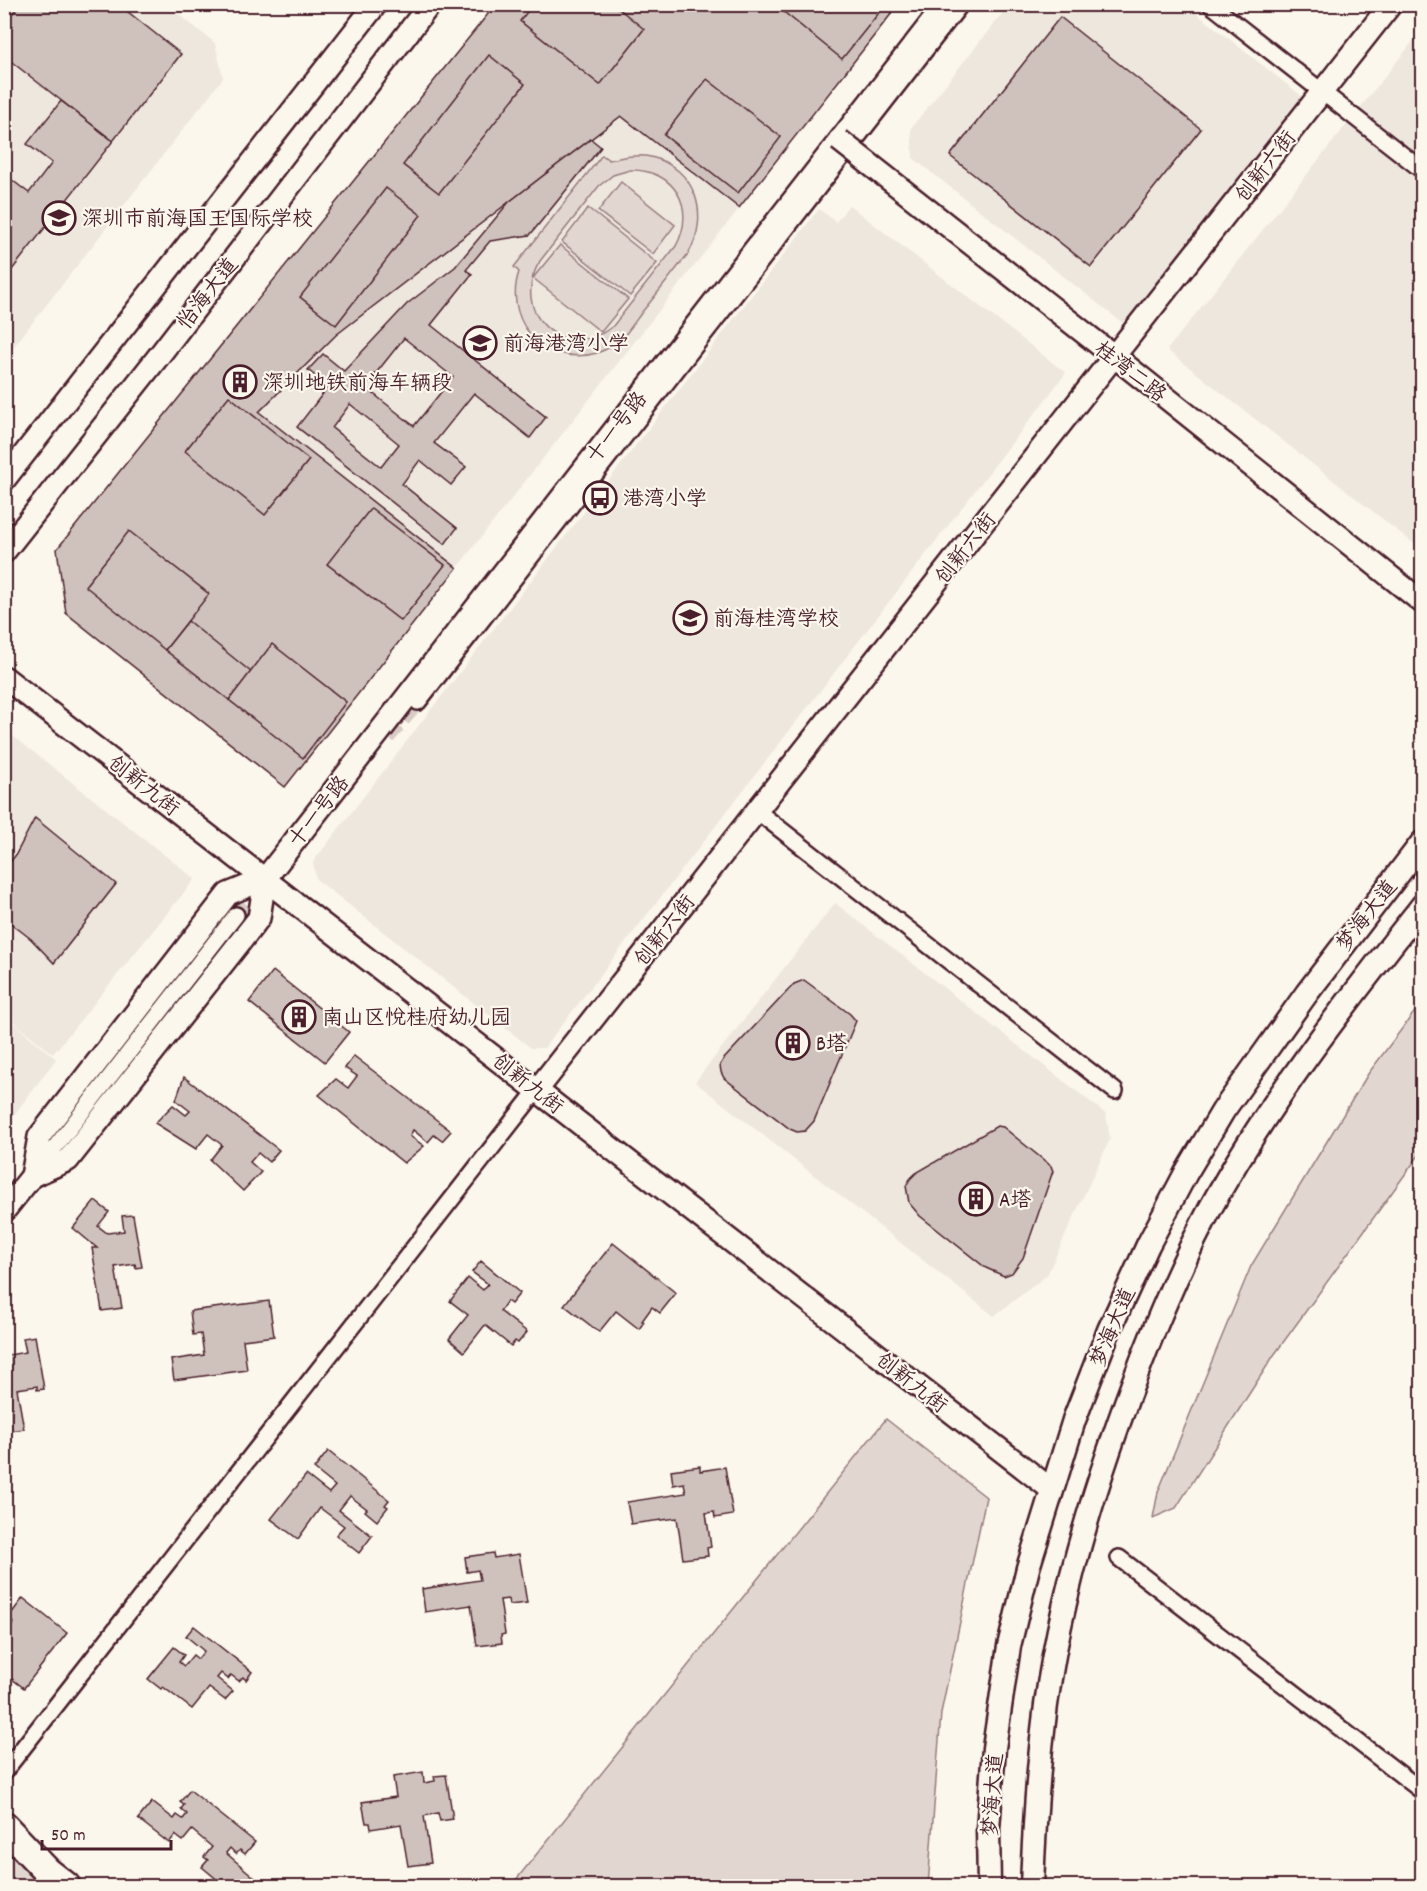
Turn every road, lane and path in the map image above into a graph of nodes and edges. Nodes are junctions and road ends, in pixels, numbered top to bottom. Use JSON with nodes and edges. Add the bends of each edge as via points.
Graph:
{"nodes":[{"id":1,"x":376,"y":4,"type":"edge"},
{"id":2,"x":429,"y":4,"type":"edge"},
{"id":3,"x":946,"y":4,"type":"edge"},
{"id":4,"x":961,"y":4,"type":"edge"},
{"id":5,"x":1210,"y":4,"type":"edge"},
{"id":6,"x":1391,"y":4,"type":"edge"},
{"id":7,"x":1323,"y":92,"type":"junction"},
{"id":8,"x":839,"y":140,"type":"junction"},
{"id":9,"x":1422,"y":170,"type":"edge"},
{"id":10,"x":1108,"y":352,"type":"junction"},
{"id":11,"x":4,"y":480,"type":"edge"},
{"id":12,"x":4,"y":552,"type":"edge"},
{"id":13,"x":1422,"y":602,"type":"edge"},
{"id":14,"x":4,"y":676,"type":"edge"},
{"id":15,"x":418,"y":702,"type":"tunnel mouth"},
{"id":16,"x":758,"y":811,"type":"junction"},
{"id":17,"x":1422,"y":843,"type":"edge"},
{"id":18,"x":265,"y":879,"type":"junction"},
{"id":19,"x":1422,"y":906,"type":"edge"},
{"id":20,"x":236,"y":915,"type":"tunnel mouth"},
{"id":21,"x":537,"y":1090,"type":"junction"},
{"id":22,"x":1115,"y":1091,"type":"dead end"},
{"id":23,"x":32,"y":1176,"type":"junction"},
{"id":24,"x":4,"y":1211,"type":"edge"},
{"id":25,"x":1052,"y":1490,"type":"junction"},
{"id":26,"x":1119,"y":1558,"type":"dead end"},
{"id":27,"x":4,"y":1772,"type":"edge"},
{"id":28,"x":1422,"y":1791,"type":"edge"},
{"id":29,"x":4,"y":1826,"type":"edge"},
{"id":30,"x":66,"y":1887,"type":"edge"},
{"id":31,"x":989,"y":1887,"type":"edge"},
{"id":32,"x":1032,"y":1887,"type":"edge"}],
"edges":[{"from":1,"to":11,"type":"street"},
{"from":2,"to":12,"type":"street","name":"怡海大道"},
{"from":3,"to":8,"type":"street","name":"十一号路"},
{"from":4,"to":15,"type":"street"},
{"from":5,"to":7,"type":"street"},
{"from":6,"to":7,"type":"street","name":"创新六街"},
{"from":7,"to":9,"type":"street"},
{"from":7,"to":10,"type":"street","name":"创新六街"},
{"from":8,"to":10,"type":"street","name":"桂湾二路","bridge":true},
{"from":8,"to":18,"type":"street","name":"十一号路"},
{"from":10,"to":13,"type":"street","name":"桂湾二路"},
{"from":10,"to":16,"type":"street","name":"创新六街"},
{"from":14,"to":18,"type":"street","name":"创新九街"},
{"from":16,"to":21,"type":"street","name":"创新六街"},
{"from":16,"to":22,"type":"street"},
{"from":17,"to":25,"type":"main road","name":"梦海大道","via":[[1262,1054],[1186,1173],[1109,1330]]},
{"from":18,"to":21,"type":"street","name":"创新九街"},
{"from":18,"to":23,"type":"street","name":"十一号路","via":[[259,918],[68,1160]]},
{"from":18,"to":23,"type":"street","name":"十一号路","via":[[228,894],[184,950],[39,1137]]},
{"from":19,"to":32,"type":"main road","name":"梦海大道","via":[[1288,1083],[1212,1206],[1152,1333],[1087,1517],[1062,1619],[1043,1728]]},
{"from":20,"to":23,"type":"street"},
{"from":21,"to":25,"type":"street","name":"创新九街"},
{"from":21,"to":27,"type":"street"},
{"from":23,"to":24,"type":"street","name":"十一号路"},
{"from":25,"to":31,"type":"main road","name":"梦海大道","via":[[1009,1646],[994,1748],[988,1830]]},
{"from":26,"to":28,"type":"street"},
{"from":29,"to":30,"type":"highway"}]}
